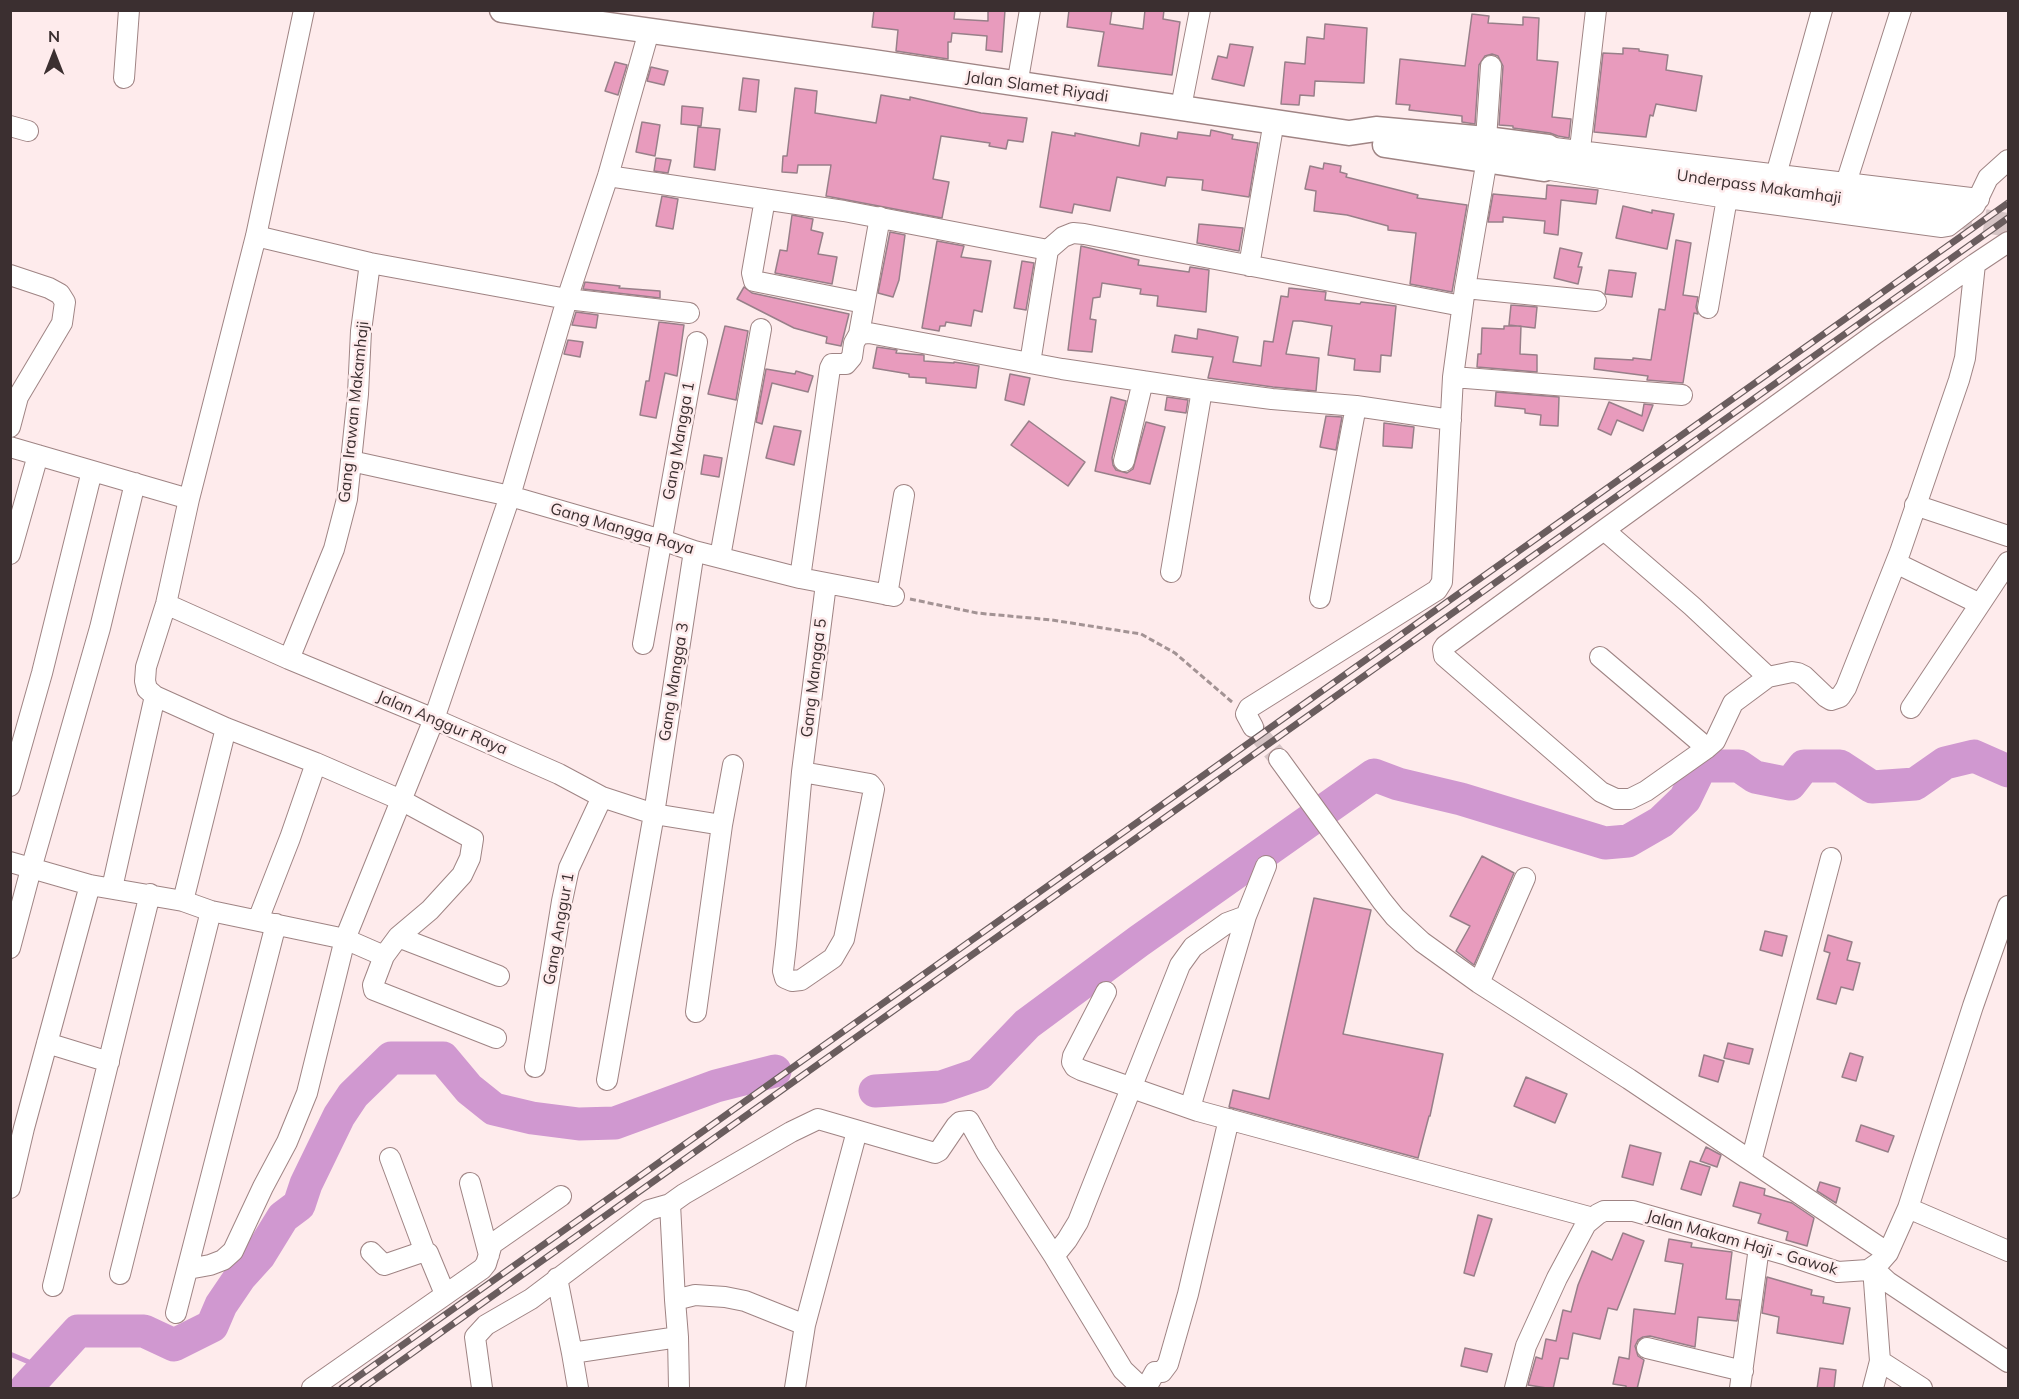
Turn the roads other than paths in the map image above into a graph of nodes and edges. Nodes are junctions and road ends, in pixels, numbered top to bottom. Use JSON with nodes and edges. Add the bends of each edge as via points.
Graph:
{"nodes":[{"id":1,"x":129,"y":10,"type":"edge"},
{"id":2,"x":304,"y":10,"type":"edge"},
{"id":3,"x":502,"y":10,"type":"edge"},
{"id":4,"x":1030,"y":10,"type":"edge"},
{"id":5,"x":1200,"y":10,"type":"edge"},
{"id":6,"x":1596,"y":10,"type":"edge"},
{"id":7,"x":1822,"y":10,"type":"edge"},
{"id":8,"x":1900,"y":10,"type":"edge"},
{"id":9,"x":636,"y":23,"type":"edge"},
{"id":10,"x":1491,"y":66,"type":"dead end"},
{"id":11,"x":124,"y":78,"type":"dead end"},
{"id":12,"x":1017,"y":85,"type":"junction"},
{"id":13,"x":1181,"y":107,"type":"junction"},
{"id":14,"x":1274,"y":121,"type":"junction"},
{"id":15,"x":1487,"y":149,"type":"junction"},
{"id":16,"x":1574,"y":155,"type":"junction"},
{"id":17,"x":1546,"y":158,"type":"junction"},
{"id":18,"x":2008,"y":160,"type":"edge"},
{"id":19,"x":1776,"y":175,"type":"junction"},
{"id":20,"x":608,"y":176,"type":"junction"},
{"id":21,"x":1846,"y":183,"type":"junction"},
{"id":22,"x":1727,"y":198,"type":"junction"},
{"id":23,"x":765,"y":199,"type":"junction"},
{"id":24,"x":1979,"y":199,"type":"junction"},
{"id":25,"x":1949,"y":215,"type":"tunnel mouth"},
{"id":26,"x":880,"y":217,"type":"junction"},
{"id":27,"x":256,"y":236,"type":"junction"},
{"id":28,"x":2008,"y":242,"type":"edge"},
{"id":29,"x":1048,"y":250,"type":"junction"},
{"id":30,"x":370,"y":263,"type":"junction"},
{"id":31,"x":1975,"y":264,"type":"junction"},
{"id":32,"x":1249,"y":266,"type":"junction"},
{"id":33,"x":10,"y":275,"type":"edge"},
{"id":34,"x":1464,"y":297,"type":"junction"},
{"id":35,"x":567,"y":299,"type":"junction"},
{"id":36,"x":1596,"y":301,"type":"dead end"},
{"id":37,"x":864,"y":303,"type":"junction"},
{"id":38,"x":1708,"y":308,"type":"dead end"},
{"id":39,"x":690,"y":313,"type":"dead end"},
{"id":40,"x":761,"y":329,"type":"dead end"},
{"id":41,"x":859,"y":334,"type":"junction"},
{"id":42,"x":697,"y":342,"type":"dead end"},
{"id":43,"x":1030,"y":363,"type":"junction"},
{"id":44,"x":1454,"y":377,"type":"junction"},
{"id":45,"x":1143,"y":381,"type":"junction"},
{"id":46,"x":1202,"y":390,"type":"junction"},
{"id":47,"x":1682,"y":395,"type":"dead end"},
{"id":48,"x":1356,"y":406,"type":"junction"},
{"id":49,"x":1451,"y":420,"type":"junction"},
{"id":50,"x":10,"y":427,"type":"edge"},
{"id":51,"x":10,"y":447,"type":"edge"},
{"id":52,"x":38,"y":456,"type":"junction"},
{"id":53,"x":1124,"y":460,"type":"dead end"},
{"id":54,"x":351,"y":461,"type":"junction"},
{"id":55,"x":92,"y":471,"type":"junction"},
{"id":56,"x":135,"y":483,"type":"junction"},
{"id":57,"x":904,"y":495,"type":"dead end"},
{"id":58,"x":510,"y":496,"type":"junction"},
{"id":59,"x":189,"y":499,"type":"junction"},
{"id":60,"x":1915,"y":505,"type":"junction"},
{"id":61,"x":1604,"y":530,"type":"junction"},
{"id":62,"x":2008,"y":536,"type":"edge"},
{"id":63,"x":662,"y":540,"type":"junction"},
{"id":64,"x":694,"y":550,"type":"junction"},
{"id":65,"x":10,"y":554,"type":"edge"},
{"id":66,"x":720,"y":557,"type":"junction"},
{"id":67,"x":2008,"y":562,"type":"edge"},
{"id":68,"x":1896,"y":563,"type":"junction"},
{"id":69,"x":1171,"y":572,"type":"dead end"},
{"id":70,"x":800,"y":578,"type":"junction"},
{"id":71,"x":826,"y":584,"type":"junction"},
{"id":72,"x":1320,"y":598,"type":"dead end"},
{"id":73,"x":166,"y":604,"type":"junction"},
{"id":74,"x":1980,"y":604,"type":"junction"},
{"id":75,"x":642,"y":644,"type":"dead end"},
{"id":76,"x":1600,"y":657,"type":"dead end"},
{"id":77,"x":289,"y":659,"type":"junction"},
{"id":78,"x":1767,"y":677,"type":"junction"},
{"id":79,"x":155,"y":696,"type":"junction"},
{"id":80,"x":1911,"y":708,"type":"dead end"},
{"id":81,"x":434,"y":719,"type":"junction"},
{"id":82,"x":1250,"y":720,"type":"road end"},
{"id":83,"x":226,"y":728,"type":"junction"},
{"id":84,"x":1707,"y":748,"type":"junction"},
{"id":85,"x":1279,"y":759,"type":"tunnel mouth"},
{"id":86,"x":316,"y":763,"type":"junction"},
{"id":87,"x":733,"y":765,"type":"dead end"},
{"id":88,"x":802,"y":772,"type":"junction"},
{"id":89,"x":10,"y":786,"type":"edge"},
{"id":90,"x":602,"y":797,"type":"junction"},
{"id":91,"x":401,"y":800,"type":"junction"},
{"id":92,"x":654,"y":814,"type":"junction"},
{"id":93,"x":722,"y":825,"type":"junction"},
{"id":94,"x":1831,"y":858,"type":"dead end"},
{"id":95,"x":10,"y":862,"type":"edge"},
{"id":96,"x":1266,"y":866,"type":"dead end"},
{"id":97,"x":31,"y":868,"type":"junction"},
{"id":98,"x":1525,"y":878,"type":"dead end"},
{"id":99,"x":90,"y":885,"type":"junction"},
{"id":100,"x":112,"y":888,"type":"junction"},
{"id":101,"x":150,"y":894,"type":"junction"},
{"id":102,"x":183,"y":901,"type":"junction"},
{"id":103,"x":2008,"y":906,"type":"edge"},
{"id":104,"x":211,"y":910,"type":"junction"},
{"id":105,"x":1246,"y":916,"type":"junction"},
{"id":106,"x":267,"y":922,"type":"junction"},
{"id":107,"x":398,"y":937,"type":"junction"},
{"id":108,"x":345,"y":939,"type":"junction"},
{"id":109,"x":10,"y":948,"type":"edge"},
{"id":110,"x":384,"y":956,"type":"junction"},
{"id":111,"x":499,"y":976,"type":"dead end"},
{"id":112,"x":1479,"y":983,"type":"junction"},
{"id":113,"x":1106,"y":992,"type":"dead end"},
{"id":114,"x":696,"y":1012,"type":"dead end"},
{"id":115,"x":496,"y":1038,"type":"dead end"},
{"id":116,"x":47,"y":1043,"type":"junction"},
{"id":117,"x":109,"y":1062,"type":"junction"},
{"id":118,"x":536,"y":1067,"type":"dead end"},
{"id":119,"x":607,"y":1080,"type":"dead end"},
{"id":120,"x":1132,"y":1087,"type":"junction"},
{"id":121,"x":1190,"y":1108,"type":"junction"},
{"id":122,"x":1229,"y":1119,"type":"junction"},
{"id":123,"x":857,"y":1131,"type":"junction"},
{"id":124,"x":390,"y":1158,"type":"dead end"},
{"id":125,"x":1750,"y":1161,"type":"junction"},
{"id":126,"x":470,"y":1183,"type":"dead end"},
{"id":127,"x":10,"y":1188,"type":"edge"},
{"id":128,"x":561,"y":1196,"type":"dead end"},
{"id":129,"x":670,"y":1203,"type":"junction"},
{"id":130,"x":1908,"y":1208,"type":"junction"},
{"id":131,"x":1593,"y":1218,"type":"junction"},
{"id":132,"x":1759,"y":1247,"type":"junction"},
{"id":133,"x":425,"y":1251,"type":"junction"},
{"id":134,"x":2008,"y":1251,"type":"edge"},
{"id":135,"x":371,"y":1252,"type":"dead end"},
{"id":136,"x":1888,"y":1253,"type":"junction"},
{"id":137,"x":489,"y":1255,"type":"junction"},
{"id":138,"x":1054,"y":1256,"type":"junction"},
{"id":139,"x":1873,"y":1268,"type":"junction"},
{"id":140,"x":188,"y":1269,"type":"junction"},
{"id":141,"x":120,"y":1274,"type":"dead end"},
{"id":142,"x":557,"y":1278,"type":"junction"},
{"id":143,"x":53,"y":1286,"type":"dead end"},
{"id":144,"x":445,"y":1294,"type":"junction"},
{"id":145,"x":675,"y":1300,"type":"junction"},
{"id":146,"x":176,"y":1314,"type":"dead end"},
{"id":147,"x":805,"y":1324,"type":"junction"},
{"id":148,"x":678,"y":1337,"type":"junction"},
{"id":149,"x":1647,"y":1348,"type":"dead end"},
{"id":150,"x":572,"y":1353,"type":"junction"},
{"id":151,"x":1880,"y":1361,"type":"junction"},
{"id":152,"x":2008,"y":1362,"type":"edge"},
{"id":153,"x":1741,"y":1380,"type":"edge"},
{"id":154,"x":312,"y":1389,"type":"edge"},
{"id":155,"x":483,"y":1389,"type":"edge"},
{"id":156,"x":578,"y":1389,"type":"edge"},
{"id":157,"x":679,"y":1389,"type":"edge"},
{"id":158,"x":795,"y":1389,"type":"edge"},
{"id":159,"x":1142,"y":1389,"type":"edge"},
{"id":160,"x":1146,"y":1389,"type":"edge"},
{"id":161,"x":1515,"y":1389,"type":"edge"},
{"id":162,"x":1873,"y":1389,"type":"edge"},
{"id":163,"x":1922,"y":1389,"type":"edge"}],
"edges":[{"from":1,"to":11,"type":"street"},
{"from":2,"to":27,"type":"street"},
{"from":3,"to":9,"type":"main road","name":"Jalan Slamet Riyadi"},
{"from":4,"to":12,"type":"street"},
{"from":5,"to":13,"type":"street"},
{"from":6,"to":16,"type":"street"},
{"from":7,"to":19,"type":"street"},
{"from":8,"to":21,"type":"street"},
{"from":9,"to":12,"type":"main road","name":"Jalan Slamet Riyadi"},
{"from":9,"to":20,"type":"street"},
{"from":10,"to":15,"type":"street"},
{"from":12,"to":13,"type":"main road","name":"Jalan Slamet Riyadi"},
{"from":13,"to":14,"type":"main road","name":"Jalan Slamet Riyadi"},
{"from":14,"to":15,"type":"main road","name":"Jalan Slamet Riyadi","via":[[1349,133],[1376,144]]},
{"from":14,"to":32,"type":"street"},
{"from":15,"to":17,"type":"main road","name":"Jalan Slamet Riyadi"},
{"from":15,"to":34,"type":"street"},
{"from":16,"to":17,"type":"main road"},
{"from":16,"to":19,"type":"street"},
{"from":16,"to":25,"type":"main road","name":"Underpass Makamhaji"},
{"from":17,"to":22,"type":"street"},
{"from":18,"to":24,"type":"street","via":[[1988,178]]},
{"from":19,"to":21,"type":"street"},
{"from":20,"to":23,"type":"street"},
{"from":20,"to":35,"type":"street"},
{"from":21,"to":24,"type":"street"},
{"from":22,"to":24,"type":"street","via":[[1942,228],[1975,206]]},
{"from":22,"to":38,"type":"street"},
{"from":23,"to":26,"type":"street"},
{"from":23,"to":37,"type":"street","via":[[752,273],[754,281]]},
{"from":26,"to":29,"type":"street"},
{"from":26,"to":37,"type":"street"},
{"from":27,"to":30,"type":"street"},
{"from":27,"to":59,"type":"street"},
{"from":28,"to":31,"type":"street"},
{"from":29,"to":32,"type":"street","via":[[1073,233]]},
{"from":29,"to":43,"type":"street"},
{"from":30,"to":35,"type":"street"},
{"from":30,"to":54,"type":"street","name":"Gang Irawan Makamhaji"},
{"from":31,"to":60,"type":"street","via":[[1962,368]]},
{"from":31,"to":61,"type":"street"},
{"from":32,"to":34,"type":"street"},
{"from":33,"to":50,"type":"street","via":[[49,288],[65,302],[62,323],[18,397]]},
{"from":34,"to":36,"type":"street"},
{"from":34,"to":44,"type":"street"},
{"from":35,"to":39,"type":"street"},
{"from":35,"to":58,"type":"street"},
{"from":37,"to":41,"type":"street"},
{"from":40,"to":66,"type":"street"},
{"from":41,"to":43,"type":"street"},
{"from":41,"to":70,"type":"street","via":[[849,363],[832,364],[830,368]]},
{"from":42,"to":63,"type":"street","name":"Gang Mangga 1"},
{"from":43,"to":45,"type":"street"},
{"from":44,"to":47,"type":"street"},
{"from":44,"to":49,"type":"street"},
{"from":45,"to":46,"type":"street"},
{"from":45,"to":53,"type":"street"},
{"from":46,"to":48,"type":"street"},
{"from":46,"to":69,"type":"street"},
{"from":48,"to":49,"type":"street"},
{"from":48,"to":72,"type":"street"},
{"from":49,"to":82,"type":"street","via":[[1441,586],[1249,708]]},
{"from":51,"to":52,"type":"street"},
{"from":52,"to":55,"type":"street"},
{"from":52,"to":65,"type":"street"},
{"from":54,"to":58,"type":"street","name":"Gang Mangga Raya"},
{"from":54,"to":77,"type":"street","name":"Gang Irawan Makamhaji","via":[[347,499],[334,549]]},
{"from":55,"to":56,"type":"street"},
{"from":55,"to":89,"type":"street"},
{"from":56,"to":59,"type":"street"},
{"from":56,"to":97,"type":"street","via":[[100,628]]},
{"from":57,"to":71,"type":"street","name":"Gang Mangga Raya","via":[[890,596]]},
{"from":58,"to":63,"type":"street","name":"Gang Mangga Raya"},
{"from":58,"to":81,"type":"street"},
{"from":59,"to":73,"type":"street"},
{"from":60,"to":62,"type":"street"},
{"from":60,"to":68,"type":"street"},
{"from":61,"to":78,"type":"street"},
{"from":61,"to":84,"type":"street","via":[[1445,646],[1444,656],[1601,792],[1616,799],[1630,799],[1647,791]]},
{"from":63,"to":64,"type":"street","name":"Gang Mangga Raya"},
{"from":63,"to":75,"type":"street","name":"Gang Mangga 1"},
{"from":64,"to":66,"type":"street","name":"Gang Mangga Raya"},
{"from":64,"to":92,"type":"street","name":"Gang Mangga 3"},
{"from":66,"to":70,"type":"street","name":"Gang Mangga Raya"},
{"from":67,"to":74,"type":"street"},
{"from":68,"to":74,"type":"street"},
{"from":68,"to":78,"type":"street","via":[[1840,698],[1826,698],[1798,673]]},
{"from":70,"to":71,"type":"street","name":"Gang Mangga Raya"},
{"from":71,"to":88,"type":"street","name":"Gang Mangga 5"},
{"from":73,"to":77,"type":"street","name":"Jalan Anggur Raya"},
{"from":73,"to":79,"type":"street","via":[[145,681]]},
{"from":74,"to":80,"type":"street"},
{"from":76,"to":84,"type":"street"},
{"from":77,"to":81,"type":"street","name":"Jalan Anggur Raya"},
{"from":78,"to":84,"type":"street","via":[[1733,703],[1715,741]]},
{"from":79,"to":83,"type":"street"},
{"from":79,"to":100,"type":"street"},
{"from":81,"to":90,"type":"street","name":"Jalan Anggur Raya"},
{"from":81,"to":91,"type":"street"},
{"from":83,"to":86,"type":"street"},
{"from":83,"to":102,"type":"street"},
{"from":85,"to":112,"type":"street","via":[[1395,916],[1422,942]]},
{"from":86,"to":91,"type":"street"},
{"from":86,"to":106,"type":"street"},
{"from":87,"to":93,"type":"street"},
{"from":88,"to":88,"type":"street","name":"Gang Mangga 5","via":[[783,971],[785,978],[792,981],[801,980],[833,958],[844,939],[874,789],[870,784]]},
{"from":90,"to":92,"type":"street","name":"Jalan Anggur Raya"},
{"from":90,"to":118,"type":"street","name":"Gang Anggur 1","via":[[569,868]]},
{"from":91,"to":107,"type":"street","via":[[473,839],[462,875]]},
{"from":91,"to":108,"type":"street"},
{"from":92,"to":93,"type":"street","name":"Jalan Anggur Raya"},
{"from":92,"to":119,"type":"street","name":"Gang Mangga 3"},
{"from":93,"to":114,"type":"street"},
{"from":94,"to":125,"type":"street"},
{"from":95,"to":97,"type":"street"},
{"from":96,"to":105,"type":"street"},
{"from":97,"to":99,"type":"street"},
{"from":97,"to":109,"type":"street"},
{"from":98,"to":112,"type":"street"},
{"from":99,"to":100,"type":"street"},
{"from":99,"to":116,"type":"street"},
{"from":100,"to":101,"type":"street"},
{"from":101,"to":102,"type":"street"},
{"from":101,"to":117,"type":"street"},
{"from":102,"to":104,"type":"street"},
{"from":103,"to":130,"type":"street"},
{"from":104,"to":106,"type":"street"},
{"from":104,"to":141,"type":"street"},
{"from":105,"to":120,"type":"street","via":[[1209,935],[1180,964]]},
{"from":105,"to":121,"type":"street"},
{"from":106,"to":108,"type":"street"},
{"from":106,"to":140,"type":"street"},
{"from":107,"to":110,"type":"street"},
{"from":107,"to":111,"type":"street"},
{"from":108,"to":110,"type":"street"},
{"from":108,"to":140,"type":"street","via":[[307,1093],[287,1142],[233,1251],[223,1260]]},
{"from":110,"to":115,"type":"street","via":[[374,990]]},
{"from":112,"to":125,"type":"street"},
{"from":113,"to":120,"type":"street","via":[[1072,1062],[1082,1070]]},
{"from":116,"to":117,"type":"street"},
{"from":116,"to":127,"type":"street"},
{"from":117,"to":143,"type":"street"},
{"from":120,"to":121,"type":"street"},
{"from":120,"to":138,"type":"street","via":[[1078,1222]]},
{"from":121,"to":122,"type":"street"},
{"from":122,"to":131,"type":"street"},
{"from":122,"to":160,"type":"street","via":[[1168,1364],[1162,1372],[1155,1372]]},
{"from":123,"to":129,"type":"street","via":[[825,1119],[812,1120]]},
{"from":123,"to":138,"type":"street","via":[[935,1154],[960,1122],[969,1121]]},
{"from":123,"to":147,"type":"street"},
{"from":124,"to":133,"type":"street"},
{"from":125,"to":136,"type":"street"},
{"from":126,"to":137,"type":"street"},
{"from":128,"to":137,"type":"street","via":[[492,1244]]},
{"from":129,"to":142,"type":"street","via":[[649,1210]]},
{"from":129,"to":145,"type":"street"},
{"from":130,"to":134,"type":"street"},
{"from":130,"to":136,"type":"street"},
{"from":131,"to":132,"type":"street","name":"Jalan Makam Haji - Gawok","via":[[1604,1211],[1633,1211]]},
{"from":131,"to":161,"type":"street","via":[[1581,1232],[1537,1321]]},
{"from":132,"to":139,"type":"street","name":"Jalan Makam Haji - Gawok","via":[[1838,1272]]},
{"from":132,"to":153,"type":"street"},
{"from":133,"to":135,"type":"street","via":[[385,1265]]},
{"from":133,"to":144,"type":"street"},
{"from":136,"to":139,"type":"street"},
{"from":137,"to":144,"type":"street","via":[[482,1269]]},
{"from":138,"to":159,"type":"street","via":[[1123,1370]]},
{"from":139,"to":151,"type":"street"},
{"from":139,"to":152,"type":"street"},
{"from":140,"to":146,"type":"street"},
{"from":142,"to":150,"type":"street"},
{"from":142,"to":155,"type":"street","via":[[531,1299],[486,1325],[475,1337]]},
{"from":144,"to":154,"type":"street"},
{"from":145,"to":147,"type":"street","via":[[695,1295],[726,1297]]},
{"from":145,"to":148,"type":"street"},
{"from":147,"to":158,"type":"street"},
{"from":148,"to":150,"type":"street"},
{"from":148,"to":157,"type":"street"},
{"from":149,"to":153,"type":"street"},
{"from":150,"to":156,"type":"street"},
{"from":151,"to":162,"type":"street"},
{"from":151,"to":163,"type":"street"}]}
